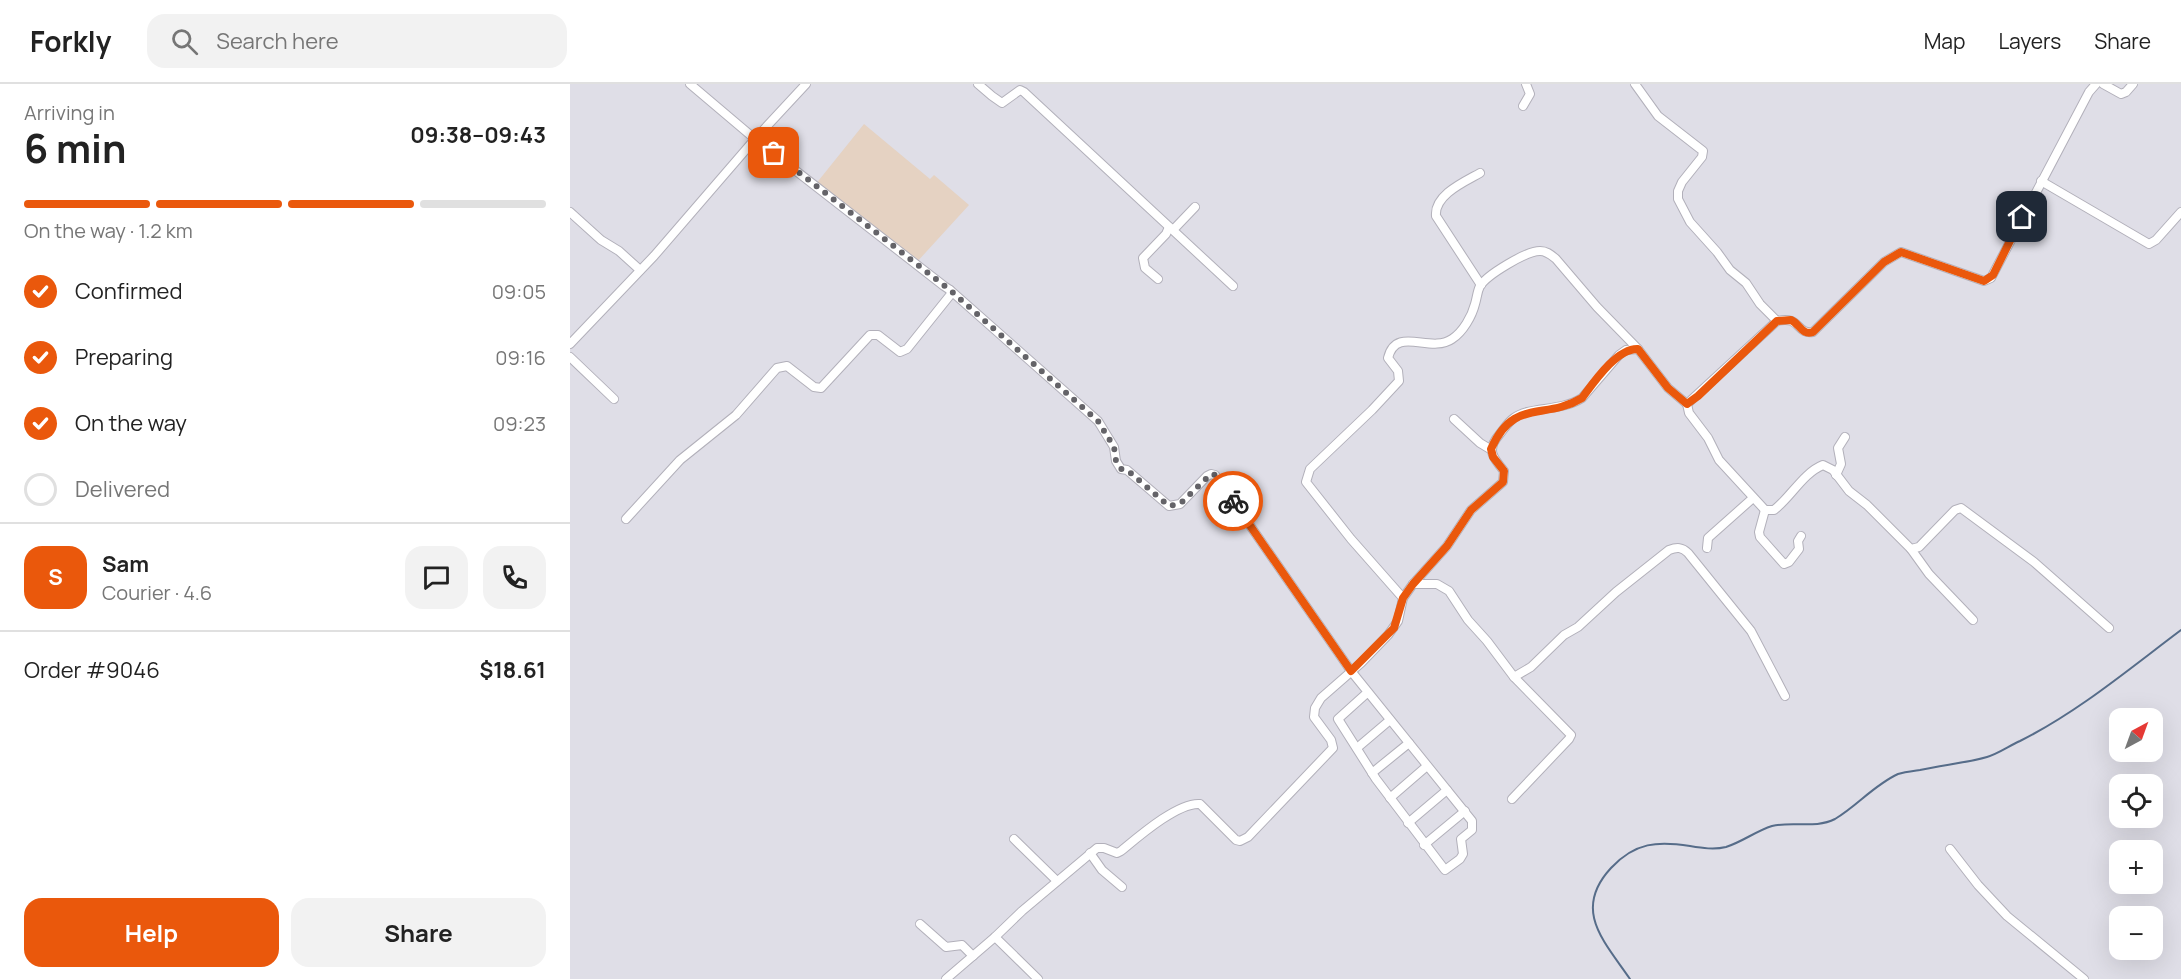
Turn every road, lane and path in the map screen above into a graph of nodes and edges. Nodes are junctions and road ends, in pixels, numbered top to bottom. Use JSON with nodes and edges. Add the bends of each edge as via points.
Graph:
{"nodes":[{"id":1,"x":690,"y":84,"type":"edge"},
{"id":2,"x":806,"y":84,"type":"edge"},
{"id":3,"x":978,"y":84,"type":"edge"},
{"id":4,"x":1526,"y":84,"type":"edge"},
{"id":5,"x":1635,"y":84,"type":"edge"},
{"id":6,"x":2096,"y":84,"type":"edge"},
{"id":7,"x":2103,"y":84,"type":"edge"},
{"id":8,"x":2133,"y":84,"type":"edge"},
{"id":9,"x":1523,"y":106,"type":"dead end"},
{"id":10,"x":755,"y":139,"type":"junction"},
{"id":11,"x":1480,"y":173,"type":"dead end"},
{"id":12,"x":2042,"y":181,"type":"junction"},
{"id":13,"x":1196,"y":207,"type":"dead end"},
{"id":14,"x":570,"y":212,"type":"edge"},
{"id":15,"x":2181,"y":212,"type":"edge"},
{"id":16,"x":1171,"y":229,"type":"junction"},
{"id":17,"x":640,"y":270,"type":"junction"},
{"id":18,"x":1158,"y":279,"type":"dead end"},
{"id":19,"x":1481,"y":285,"type":"junction"},
{"id":20,"x":1233,"y":286,"type":"dead end"},
{"id":21,"x":950,"y":290,"type":"junction"},
{"id":22,"x":1777,"y":321,"type":"junction"},
{"id":23,"x":570,"y":344,"type":"edge"},
{"id":24,"x":1638,"y":349,"type":"junction"},
{"id":25,"x":570,"y":357,"type":"edge"},
{"id":26,"x":614,"y":399,"type":"dead end"},
{"id":27,"x":1687,"y":404,"type":"junction"},
{"id":28,"x":1454,"y":419,"type":"dead end"},
{"id":29,"x":1845,"y":437,"type":"dead end"},
{"id":30,"x":1491,"y":449,"type":"junction"},
{"id":31,"x":1836,"y":475,"type":"junction"},
{"id":32,"x":1753,"y":498,"type":"junction"},
{"id":33,"x":1765,"y":510,"type":"junction"},
{"id":34,"x":626,"y":519,"type":"dead end"},
{"id":35,"x":1801,"y":536,"type":"dead end"},
{"id":36,"x":1707,"y":548,"type":"dead end"},
{"id":37,"x":1911,"y":549,"type":"junction"},
{"id":38,"x":1413,"y":584,"type":"junction"},
{"id":39,"x":1403,"y":598,"type":"junction"},
{"id":40,"x":1973,"y":620,"type":"dead end"},
{"id":41,"x":2109,"y":628,"type":"dead end"},
{"id":42,"x":1351,"y":671,"type":"junction"},
{"id":43,"x":1514,"y":677,"type":"junction"},
{"id":44,"x":1368,"y":692,"type":"junction"},
{"id":45,"x":1785,"y":696,"type":"dead end"},
{"id":46,"x":1390,"y":720,"type":"junction"},
{"id":47,"x":1409,"y":743,"type":"junction"},
{"id":48,"x":1357,"y":748,"type":"junction"},
{"id":49,"x":1427,"y":766,"type":"junction"},
{"id":50,"x":1372,"y":773,"type":"junction"},
{"id":51,"x":1447,"y":790,"type":"junction"},
{"id":52,"x":1390,"y":798,"type":"junction"},
{"id":53,"x":1512,"y":799,"type":"dead end"},
{"id":54,"x":1465,"y":812,"type":"junction"},
{"id":55,"x":1408,"y":823,"type":"junction"},
{"id":56,"x":1014,"y":838,"type":"dead end"},
{"id":57,"x":1424,"y":844,"type":"junction"},
{"id":58,"x":1950,"y":849,"type":"dead end"},
{"id":59,"x":1090,"y":853,"type":"junction"},
{"id":60,"x":1057,"y":881,"type":"junction"},
{"id":61,"x":1122,"y":886,"type":"dead end"},
{"id":62,"x":920,"y":924,"type":"dead end"},
{"id":63,"x":995,"y":937,"type":"junction"},
{"id":64,"x":974,"y":956,"type":"junction"},
{"id":65,"x":946,"y":979,"type":"edge"},
{"id":66,"x":1038,"y":979,"type":"edge"},
{"id":67,"x":2084,"y":979,"type":"edge"}],
"edges":[{"from":1,"to":10,"type":"street"},
{"from":2,"to":10,"type":"street"},
{"from":3,"to":16,"type":"street","via":[[1002,103],[1016,91],[1024,92]]},
{"from":4,"to":9,"type":"street","via":[[1530,94]]},
{"from":5,"to":22,"type":"street","via":[[1658,116],[1703,151],[1682,182],[1678,200],[1696,230]]},
{"from":6,"to":12,"type":"street"},
{"from":7,"to":8,"type":"street","via":[[2121,94]]},
{"from":10,"to":17,"type":"street"},
{"from":10,"to":21,"type":"street"},
{"from":11,"to":19,"type":"street","via":[[1435,208],[1436,216]]},
{"from":12,"to":15,"type":"street","via":[[2144,243],[2156,240]]},
{"from":12,"to":22,"type":"street","via":[[1987,280],[1901,252],[1884,262],[1813,332],[1803,331],[1791,320]]},
{"from":13,"to":16,"type":"street"},
{"from":14,"to":17,"type":"street"},
{"from":16,"to":18,"type":"street","via":[[1143,258],[1145,268]]},
{"from":16,"to":20,"type":"street"},
{"from":17,"to":23,"type":"street"},
{"from":19,"to":24,"type":"street","via":[[1519,258],[1539,251],[1548,253]]},
{"from":19,"to":39,"type":"street","via":[[1471,315],[1453,339],[1425,345],[1400,341],[1394,345],[1388,358],[1399,381],[1306,476],[1309,488]]},
{"from":21,"to":34,"type":"street","via":[[948,299],[904,351],[870,334],[818,389],[787,366],[777,368],[736,415],[680,460]]},
{"from":21,"to":42,"type":"street","via":[[1098,421],[1114,447],[1121,469],[1169,506],[1180,504],[1207,476],[1215,475]]},
{"from":22,"to":27,"type":"street"},
{"from":24,"to":27,"type":"street","via":[[1668,388]]},
{"from":24,"to":30,"type":"street","via":[[1618,355],[1574,403],[1516,416]]},
{"from":25,"to":26,"type":"street"},
{"from":27,"to":32,"type":"street","via":[[1719,460]]},
{"from":28,"to":30,"type":"street","via":[[1480,444]]},
{"from":29,"to":31,"type":"street","via":[[1838,448],[1841,464]]},
{"from":30,"to":38,"type":"street","via":[[1504,471],[1503,482],[1471,510],[1447,546]]},
{"from":31,"to":33,"type":"street","via":[[1823,465],[1781,505]]},
{"from":31,"to":37,"type":"street"},
{"from":32,"to":33,"type":"street"},
{"from":32,"to":36,"type":"street","via":[[1708,538]]},
{"from":33,"to":35,"type":"street","via":[[1760,537],[1784,564],[1799,549]]},
{"from":37,"to":40,"type":"street"},
{"from":37,"to":41,"type":"street","via":[[1919,547],[1955,510],[1965,509],[2034,562]]},
{"from":38,"to":39,"type":"street"},
{"from":38,"to":43,"type":"street","via":[[1437,584],[1449,591]]},
{"from":39,"to":42,"type":"street","via":[[1394,628]]},
{"from":42,"to":44,"type":"street"},
{"from":42,"to":59,"type":"street","via":[[1315,708],[1314,717],[1333,748],[1244,840],[1236,840],[1195,803],[1173,813],[1121,851],[1101,847]]},
{"from":43,"to":45,"type":"street","via":[[1676,547],[1688,553],[1751,630]]},
{"from":43,"to":53,"type":"street","via":[[1571,735]]},
{"from":44,"to":46,"type":"street"},
{"from":44,"to":48,"type":"street","via":[[1338,719]]},
{"from":46,"to":47,"type":"street"},
{"from":46,"to":48,"type":"street"},
{"from":47,"to":49,"type":"street"},
{"from":47,"to":50,"type":"street"},
{"from":48,"to":50,"type":"street"},
{"from":49,"to":51,"type":"street"},
{"from":49,"to":52,"type":"street"},
{"from":50,"to":52,"type":"street"},
{"from":51,"to":54,"type":"street"},
{"from":51,"to":55,"type":"street"},
{"from":52,"to":55,"type":"street"},
{"from":54,"to":57,"type":"street"},
{"from":54,"to":57,"type":"street","via":[[1472,820],[1472,830],[1461,839],[1464,854],[1460,859],[1445,870]]},
{"from":55,"to":57,"type":"street"},
{"from":56,"to":60,"type":"street"},
{"from":58,"to":67,"type":"street","via":[[2007,916]]},
{"from":59,"to":60,"type":"street"},
{"from":59,"to":61,"type":"street","via":[[1102,870]]},
{"from":60,"to":63,"type":"street"},
{"from":62,"to":64,"type":"street","via":[[944,946],[962,945]]},
{"from":63,"to":64,"type":"street"},
{"from":63,"to":66,"type":"street"},
{"from":64,"to":65,"type":"street"}]}
